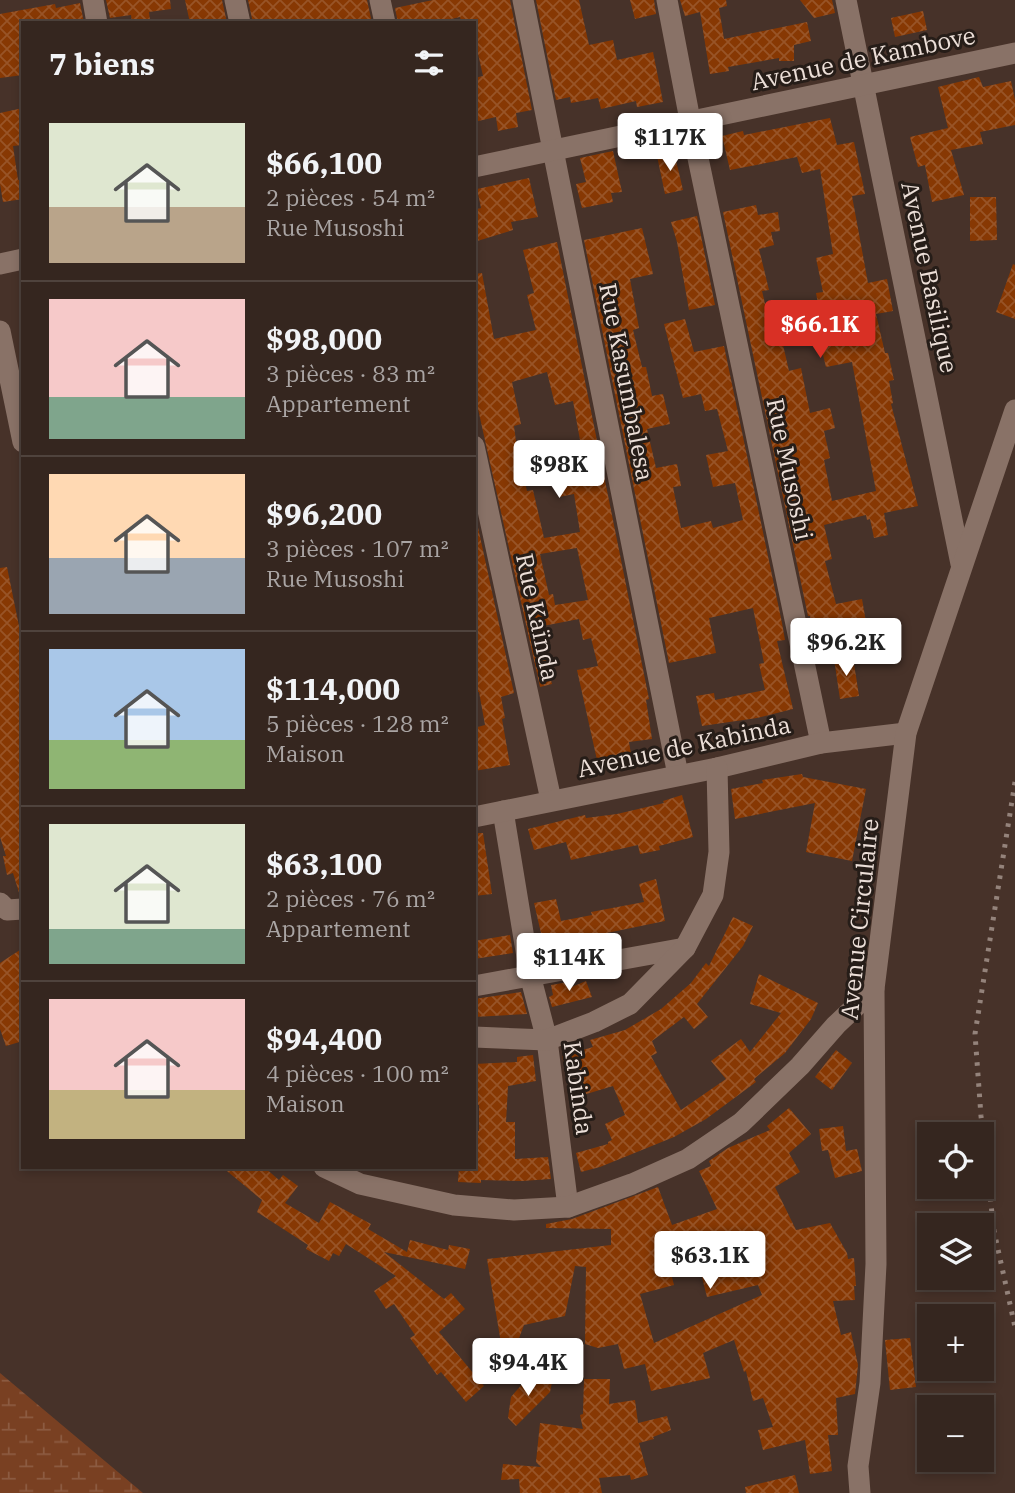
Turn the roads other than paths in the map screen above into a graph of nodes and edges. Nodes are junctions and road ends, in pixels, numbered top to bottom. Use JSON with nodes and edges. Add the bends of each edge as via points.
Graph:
{"nodes":[{"id":1,"x":93,"y":0,"type":"edge"},
{"id":2,"x":235,"y":0,"type":"edge"},
{"id":3,"x":380,"y":0,"type":"edge"},
{"id":4,"x":523,"y":0,"type":"edge"},
{"id":5,"x":667,"y":0,"type":"edge"},
{"id":6,"x":846,"y":0,"type":"edge"},
{"id":7,"x":97,"y":21,"type":"edge"},
{"id":8,"x":240,"y":21,"type":"edge"},
{"id":9,"x":385,"y":21,"type":"edge"},
{"id":10,"x":1015,"y":53,"type":"edge"},
{"id":11,"x":864,"y":86,"type":"junction"},
{"id":12,"x":690,"y":120,"type":"junction"},
{"id":13,"x":554,"y":150,"type":"junction"},
{"id":14,"x":476,"y":167,"type":"edge"},
{"id":15,"x":21,"y":259,"type":"edge"},
{"id":16,"x":0,"y":264,"type":"edge"},
{"id":17,"x":0,"y":331,"type":"edge"},
{"id":18,"x":1015,"y":410,"type":"edge"},
{"id":19,"x":21,"y":432,"type":"edge"},
{"id":20,"x":476,"y":455,"type":"edge"},
{"id":21,"x":961,"y":564,"type":"junction"},
{"id":22,"x":906,"y":733,"type":"junction"},
{"id":23,"x":821,"y":743,"type":"junction"},
{"id":24,"x":717,"y":768,"type":"junction"},
{"id":25,"x":678,"y":775,"type":"junction"},
{"id":26,"x":551,"y":800,"type":"junction"},
{"id":27,"x":503,"y":811,"type":"junction"},
{"id":28,"x":476,"y":817,"type":"edge"},
{"id":29,"x":685,"y":948,"type":"junction"},
{"id":30,"x":530,"y":975,"type":"junction"},
{"id":31,"x":476,"y":986,"type":"edge"},
{"id":32,"x":874,"y":989,"type":"junction"},
{"id":33,"x":476,"y":1037,"type":"edge"},
{"id":34,"x":547,"y":1040,"type":"junction"},
{"id":35,"x":328,"y":1169,"type":"edge"},
{"id":36,"x":568,"y":1207,"type":"junction"},
{"id":37,"x":860,"y":1493,"type":"edge"}],
"edges":[{"from":1,"to":7,"type":"street"},
{"from":2,"to":8,"type":"street"},
{"from":3,"to":9,"type":"street"},
{"from":4,"to":13,"type":"street","name":"Rue Kasumbalesa"},
{"from":5,"to":12,"type":"street","name":"Rue Musoshi"},
{"from":6,"to":11,"type":"street","name":"Avenue Basilique"},
{"from":10,"to":11,"type":"street","name":"Avenue de Kambove"},
{"from":11,"to":12,"type":"street","name":"Avenue de Kambove"},
{"from":11,"to":21,"type":"street","name":"Avenue Basilique"},
{"from":12,"to":13,"type":"street","name":"Avenue de Kambove"},
{"from":12,"to":23,"type":"street","name":"Rue Musoshi"},
{"from":13,"to":14,"type":"street","name":"Avenue de Kambove"},
{"from":13,"to":25,"type":"street","name":"Rue Kasumbalesa"},
{"from":15,"to":16,"type":"street"},
{"from":17,"to":19,"type":"street"},
{"from":18,"to":21,"type":"street","name":"Avenue Circulaire"},
{"from":20,"to":26,"type":"street","name":"Rue Kaïnda"},
{"from":21,"to":22,"type":"street","name":"Avenue Circulaire"},
{"from":22,"to":23,"type":"street","name":"Avenue de Kabinda"},
{"from":22,"to":32,"type":"street","name":"Avenue Circulaire"},
{"from":23,"to":24,"type":"street","name":"Avenue de Kabinda"},
{"from":24,"to":25,"type":"street","name":"Avenue de Kabinda"},
{"from":24,"to":29,"type":"street","via":[[719,852],[713,895]]},
{"from":25,"to":26,"type":"street","name":"Avenue de Kabinda"},
{"from":26,"to":27,"type":"street","name":"Avenue de Kabinda"},
{"from":27,"to":28,"type":"street","name":"Avenue de Kabinda"},
{"from":27,"to":30,"type":"street","name":"Kabinda"},
{"from":29,"to":30,"type":"street"},
{"from":29,"to":34,"type":"street","via":[[630,1004]]},
{"from":30,"to":31,"type":"street"},
{"from":30,"to":34,"type":"street","name":"Kabinda"},
{"from":32,"to":36,"type":"street","via":[[741,1123],[688,1159]]},
{"from":32,"to":37,"type":"street","name":"Avenue Circulaire","via":[[876,1264],[870,1383],[858,1466]]},
{"from":33,"to":34,"type":"street"},
{"from":34,"to":36,"type":"street","name":"Kabinda"},
{"from":35,"to":36,"type":"street","via":[[360,1184],[454,1205],[514,1210]]}]}
